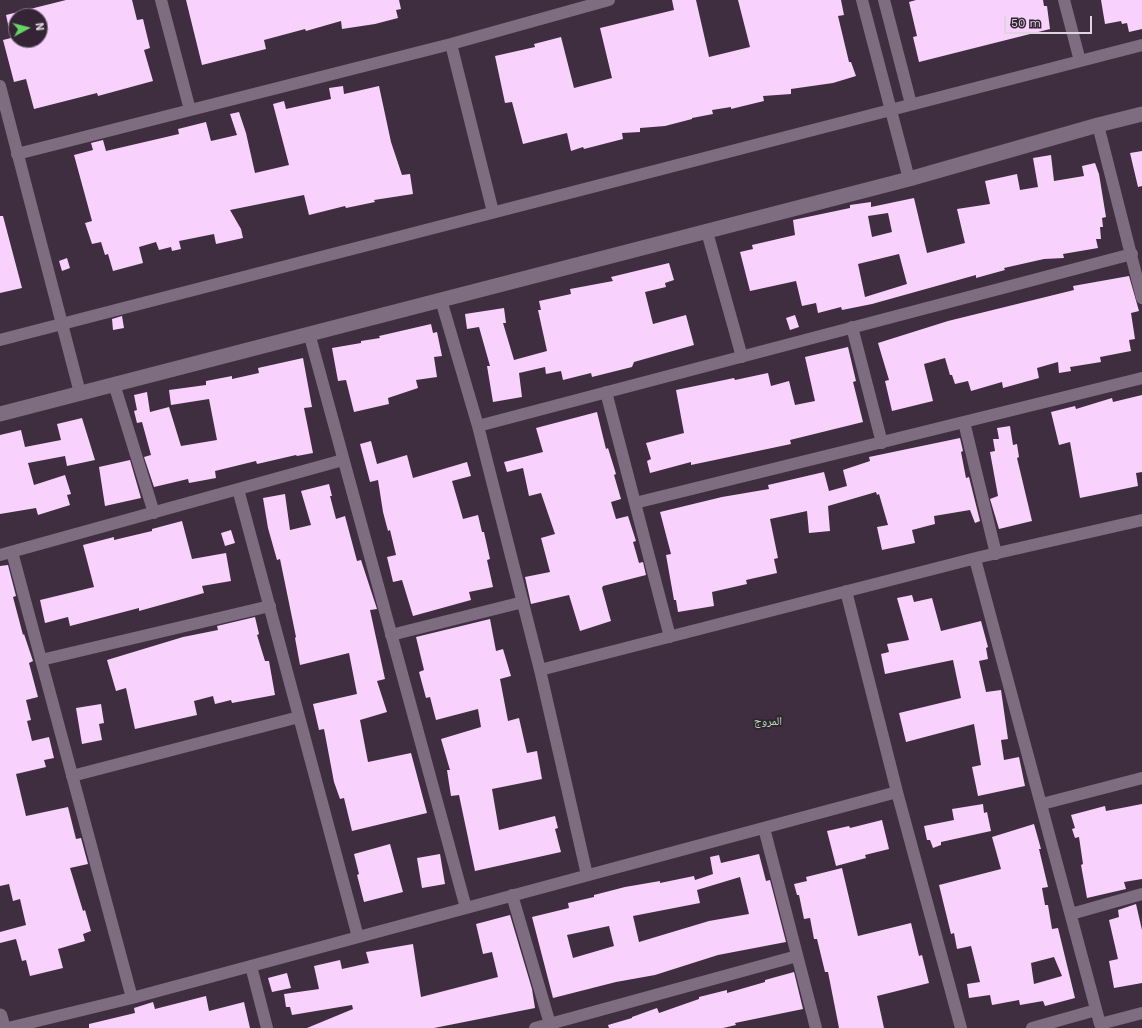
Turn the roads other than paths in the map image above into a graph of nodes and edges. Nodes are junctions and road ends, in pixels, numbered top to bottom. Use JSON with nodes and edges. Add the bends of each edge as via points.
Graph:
{"nodes":[{"id":1,"x":161,"y":0,"type":"edge"},
{"id":2,"x":609,"y":0,"type":"edge"},
{"id":3,"x":862,"y":0,"type":"edge"},
{"id":4,"x":884,"y":0,"type":"edge"},
{"id":5,"x":1064,"y":0,"type":"edge"},
{"id":6,"x":451,"y":44,"type":"junction"},
{"id":7,"x":1142,"y":44,"type":"edge"},
{"id":8,"x":1080,"y":61,"type":"junction"},
{"id":9,"x":0,"y":86,"type":"edge"},
{"id":10,"x":911,"y":104,"type":"junction"},
{"id":11,"x":190,"y":110,"type":"junction"},
{"id":12,"x":890,"y":110,"type":"junction"},
{"id":13,"x":1142,"y":114,"type":"edge"},
{"id":14,"x":1098,"y":125,"type":"junction"},
{"id":15,"x":17,"y":154,"type":"junction"},
{"id":16,"x":909,"y":179,"type":"junction"},
{"id":17,"x":493,"y":212,"type":"junction"},
{"id":18,"x":707,"y":232,"type":"junction"},
{"id":19,"x":1132,"y":254,"type":"junction"},
{"id":20,"x":1142,"y":298,"type":"edge"},
{"id":21,"x":442,"y":300,"type":"junction"},
{"id":22,"x":63,"y":325,"type":"junction"},
{"id":23,"x":852,"y":328,"type":"junction"},
{"id":24,"x":309,"y":333,"type":"junction"},
{"id":25,"x":0,"y":340,"type":"edge"},
{"id":26,"x":742,"y":356,"type":"junction"},
{"id":27,"x":1142,"y":378,"type":"edge"},
{"id":28,"x":114,"y":384,"type":"junction"},
{"id":29,"x":606,"y":392,"type":"junction"},
{"id":30,"x":80,"y":393,"type":"junction"},
{"id":31,"x":0,"y":414,"type":"edge"},
{"id":32,"x":964,"y":422,"type":"junction"},
{"id":33,"x":478,"y":426,"type":"junction"},
{"id":34,"x":882,"y":443,"type":"junction"},
{"id":35,"x":343,"y":460,"type":"junction"},
{"id":36,"x":238,"y":489,"type":"junction"},
{"id":37,"x":635,"y":503,"type":"junction"},
{"id":38,"x":154,"y":513,"type":"junction"},
{"id":39,"x":1142,"y":520,"type":"edge"},
{"id":40,"x":12,"y":552,"type":"junction"},
{"id":41,"x":996,"y":554,"type":"junction"},
{"id":42,"x":0,"y":555,"type":"edge"},
{"id":43,"x":975,"y":559,"type":"junction"},
{"id":44,"x":846,"y":591,"type":"junction"},
{"id":45,"x":522,"y":602,"type":"junction"},
{"id":46,"x":270,"y":606,"type":"junction"},
{"id":47,"x":391,"y":635,"type":"junction"},
{"id":48,"x":670,"y":637,"type":"junction"},
{"id":49,"x":41,"y":660,"type":"junction"},
{"id":50,"x":540,"y":670,"type":"junction"},
{"id":51,"x":299,"y":717,"type":"junction"},
{"id":52,"x":72,"y":776,"type":"junction"},
{"id":53,"x":1142,"y":778,"type":"edge"},
{"id":54,"x":896,"y":792,"type":"junction"},
{"id":55,"x":1042,"y":804,"type":"junction"},
{"id":56,"x":764,"y":828,"type":"junction"},
{"id":57,"x":587,"y":875,"type":"junction"},
{"id":58,"x":1142,"y":894,"type":"edge"},
{"id":59,"x":512,"y":895,"type":"junction"},
{"id":60,"x":466,"y":908,"type":"junction"},
{"id":61,"x":1071,"y":914,"type":"junction"},
{"id":62,"x":358,"y":937,"type":"junction"},
{"id":63,"x":797,"y":956,"type":"junction"},
{"id":64,"x":251,"y":966,"type":"junction"},
{"id":65,"x":132,"y":998,"type":"junction"},
{"id":66,"x":1096,"y":1010,"type":"junction"},
{"id":67,"x":1142,"y":1014,"type":"edge"},
{"id":68,"x":0,"y":1016,"type":"edge"},
{"id":69,"x":550,"y":1024,"type":"junction"},
{"id":70,"x":3,"y":1028,"type":"edge"},
{"id":71,"x":8,"y":1028,"type":"edge"},
{"id":72,"x":267,"y":1028,"type":"edge"},
{"id":73,"x":535,"y":1028,"type":"edge"},
{"id":74,"x":816,"y":1028,"type":"edge"},
{"id":75,"x":961,"y":1028,"type":"edge"},
{"id":76,"x":1032,"y":1028,"type":"edge"}],
"edges":[{"from":1,"to":11,"type":"street"},
{"from":2,"to":6,"type":"street"},
{"from":3,"to":12,"type":"street"},
{"from":4,"to":10,"type":"street"},
{"from":5,"to":8,"type":"street"},
{"from":6,"to":11,"type":"street"},
{"from":6,"to":17,"type":"street"},
{"from":7,"to":8,"type":"street"},
{"from":8,"to":10,"type":"street"},
{"from":9,"to":15,"type":"street"},
{"from":10,"to":12,"type":"street"},
{"from":11,"to":15,"type":"street"},
{"from":12,"to":16,"type":"street"},
{"from":12,"to":17,"type":"street"},
{"from":13,"to":14,"type":"street"},
{"from":14,"to":16,"type":"street"},
{"from":14,"to":19,"type":"street"},
{"from":15,"to":22,"type":"street"},
{"from":16,"to":18,"type":"street"},
{"from":17,"to":22,"type":"street","via":[[233,278]]},
{"from":18,"to":21,"type":"street"},
{"from":18,"to":26,"type":"street"},
{"from":19,"to":20,"type":"street"},
{"from":19,"to":23,"type":"street"},
{"from":21,"to":24,"type":"street"},
{"from":21,"to":33,"type":"street"},
{"from":22,"to":25,"type":"street"},
{"from":22,"to":30,"type":"street"},
{"from":23,"to":26,"type":"street"},
{"from":23,"to":34,"type":"street"},
{"from":24,"to":28,"type":"street"},
{"from":24,"to":35,"type":"street"},
{"from":26,"to":29,"type":"street"},
{"from":27,"to":32,"type":"street"},
{"from":28,"to":30,"type":"street"},
{"from":28,"to":38,"type":"street"},
{"from":29,"to":33,"type":"street"},
{"from":29,"to":37,"type":"street"},
{"from":30,"to":31,"type":"street"},
{"from":32,"to":34,"type":"street"},
{"from":32,"to":41,"type":"street"},
{"from":33,"to":45,"type":"street"},
{"from":34,"to":37,"type":"street"},
{"from":35,"to":36,"type":"street"},
{"from":35,"to":47,"type":"street"},
{"from":36,"to":38,"type":"street"},
{"from":36,"to":46,"type":"street"},
{"from":37,"to":48,"type":"street"},
{"from":38,"to":40,"type":"street"},
{"from":39,"to":41,"type":"street"},
{"from":40,"to":42,"type":"street"},
{"from":40,"to":49,"type":"street"},
{"from":41,"to":43,"type":"street"},
{"from":43,"to":44,"type":"street"},
{"from":43,"to":55,"type":"street"},
{"from":44,"to":48,"type":"street"},
{"from":44,"to":54,"type":"street"},
{"from":45,"to":47,"type":"street"},
{"from":45,"to":50,"type":"street"},
{"from":46,"to":49,"type":"street"},
{"from":46,"to":51,"type":"street"},
{"from":47,"to":60,"type":"street"},
{"from":48,"to":50,"type":"street"},
{"from":49,"to":52,"type":"street"},
{"from":50,"to":57,"type":"street"},
{"from":51,"to":52,"type":"street"},
{"from":51,"to":62,"type":"street"},
{"from":52,"to":65,"type":"street"},
{"from":53,"to":55,"type":"street"},
{"from":54,"to":56,"type":"street"},
{"from":54,"to":75,"type":"street"},
{"from":55,"to":61,"type":"street"},
{"from":56,"to":57,"type":"street"},
{"from":56,"to":63,"type":"street"},
{"from":57,"to":59,"type":"street"},
{"from":58,"to":61,"type":"street"},
{"from":59,"to":60,"type":"street"},
{"from":59,"to":69,"type":"street"},
{"from":60,"to":62,"type":"street"},
{"from":61,"to":66,"type":"street"},
{"from":62,"to":64,"type":"street"},
{"from":63,"to":69,"type":"street"},
{"from":63,"to":74,"type":"street"},
{"from":64,"to":65,"type":"street"},
{"from":64,"to":72,"type":"street"},
{"from":65,"to":71,"type":"street"},
{"from":66,"to":67,"type":"street","via":[[1100,1024]]},
{"from":66,"to":76,"type":"street"},
{"from":68,"to":70,"type":"street"},
{"from":69,"to":73,"type":"street"}]}
